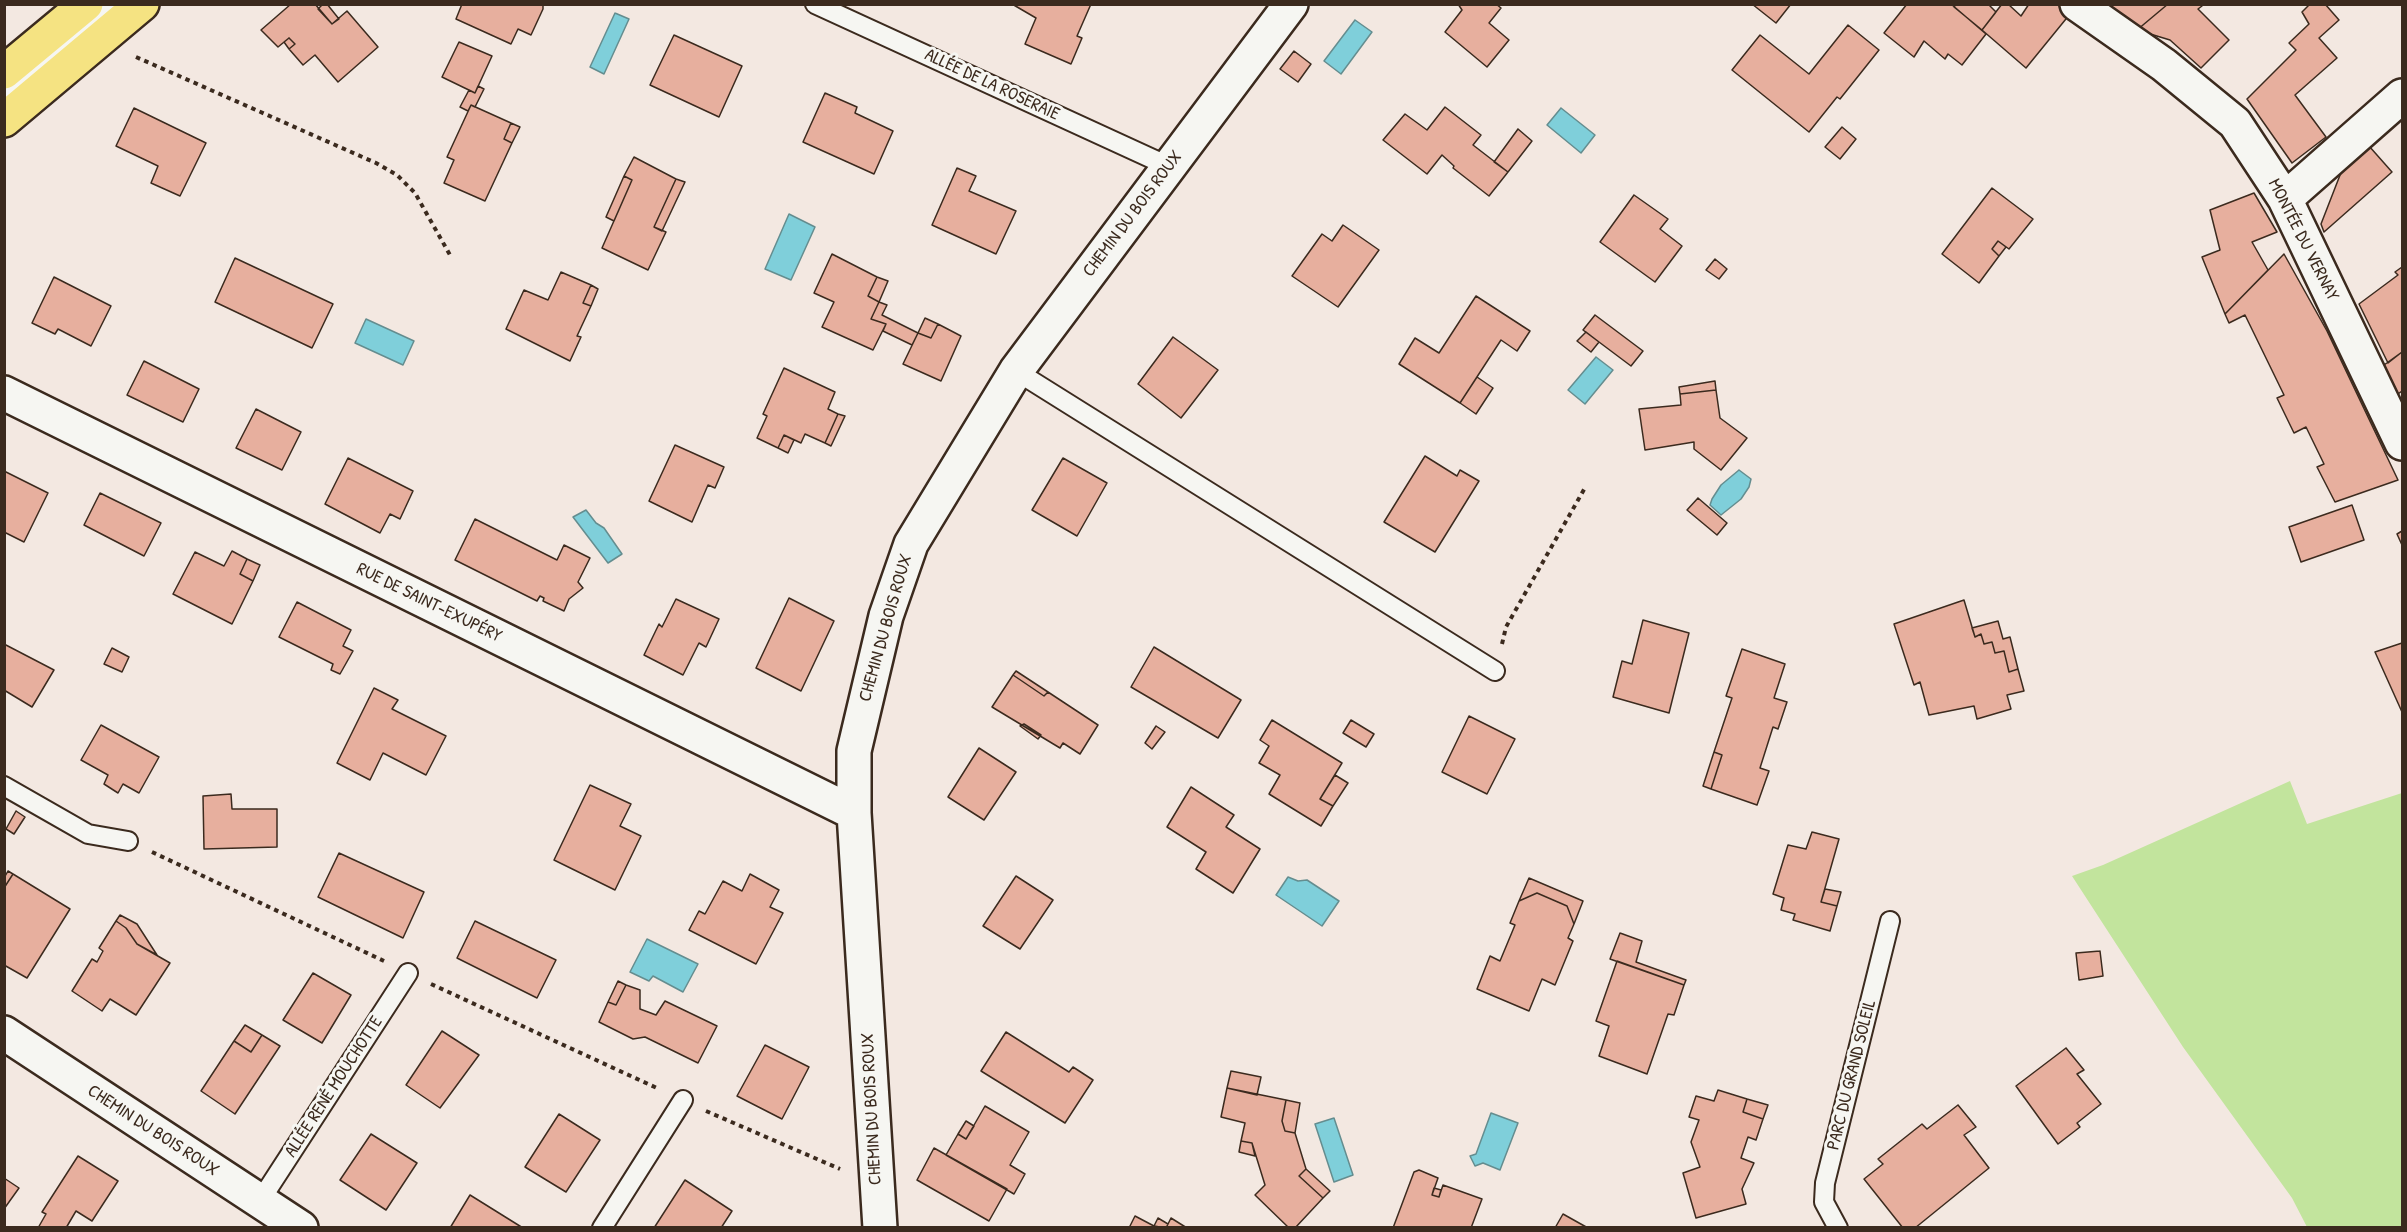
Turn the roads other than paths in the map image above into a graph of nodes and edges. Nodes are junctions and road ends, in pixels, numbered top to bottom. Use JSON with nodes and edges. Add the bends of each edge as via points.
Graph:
{"nodes":[{"id":1,"x":86,"y":4,"type":"edge"},
{"id":2,"x":114,"y":4,"type":"edge"},
{"id":3,"x":142,"y":4,"type":"edge"},
{"id":4,"x":815,"y":4,"type":"edge"},
{"id":5,"x":1292,"y":4,"type":"edge"},
{"id":6,"x":2077,"y":4,"type":"edge"},
{"id":7,"x":4,"y":72,"type":"edge"},
{"id":8,"x":2403,"y":96,"type":"edge"},
{"id":9,"x":4,"y":98,"type":"edge"},
{"id":10,"x":4,"y":120,"type":"edge"},
{"id":11,"x":1168,"y":166,"type":"junction"},
{"id":12,"x":2285,"y":199,"type":"junction"},
{"id":13,"x":1016,"y":371,"type":"junction"},
{"id":14,"x":4,"y":393,"type":"edge"},
{"id":15,"x":2396,"y":408,"type":"edge"},
{"id":16,"x":2403,"y":442,"type":"edge"},
{"id":17,"x":1495,"y":670,"type":"road end"},
{"id":18,"x":4,"y":786,"type":"edge"},
{"id":19,"x":854,"y":813,"type":"junction"},
{"id":20,"x":128,"y":841,"type":"road end"},
{"id":21,"x":1890,"y":921,"type":"dead end"},
{"id":22,"x":408,"y":973,"type":"road end"},
{"id":23,"x":4,"y":1033,"type":"edge"},
{"id":24,"x":682,"y":1100,"type":"road end"},
{"id":25,"x":260,"y":1201,"type":"junction"},
{"id":26,"x":301,"y":1227,"type":"edge"},
{"id":27,"x":602,"y":1227,"type":"edge"},
{"id":28,"x":880,"y":1227,"type":"edge"},
{"id":29,"x":1838,"y":1227,"type":"edge"}],
"edges":[{"from":1,"to":7,"type":"main road"},
{"from":2,"to":9,"type":"lane"},
{"from":3,"to":10,"type":"main road"},
{"from":4,"to":11,"type":"lane","name":"ALLÉE DE LA ROSERAIE"},
{"from":5,"to":11,"type":"street","name":"CHEMIN DU BOIS ROUX"},
{"from":6,"to":12,"type":"street","name":"MONTÉE DU VERNAY","via":[[2229,117]]},
{"from":8,"to":12,"type":"street"},
{"from":11,"to":13,"type":"street","name":"CHEMIN DU BOIS ROUX"},
{"from":12,"to":15,"type":"street","name":"MONTÉE DU VERNAY"},
{"from":13,"to":17,"type":"lane"},
{"from":13,"to":19,"type":"street","name":"CHEMIN DU BOIS ROUX","via":[[911,544],[886,616],[856,740]]},
{"from":14,"to":19,"type":"street","name":"RUE DE SAINT-EXUPÉRY"},
{"from":15,"to":16,"type":"street","name":"MONTÉE DU VERNAY"},
{"from":18,"to":20,"type":"lane","via":[[88,834]]},
{"from":19,"to":28,"type":"street","name":"CHEMIN DU BOIS ROUX"},
{"from":21,"to":29,"type":"lane","name":"PARC DU GRAND SOLEIL","via":[[1825,1183],[1824,1202]]},
{"from":22,"to":25,"type":"lane","name":"ALLÉE RENÉ MOUCHOTTE"},
{"from":23,"to":25,"type":"street","name":"CHEMIN DU BOIS ROUX"},
{"from":24,"to":27,"type":"lane"},
{"from":25,"to":26,"type":"street","name":"CHEMIN DU BOIS ROUX"}]}
